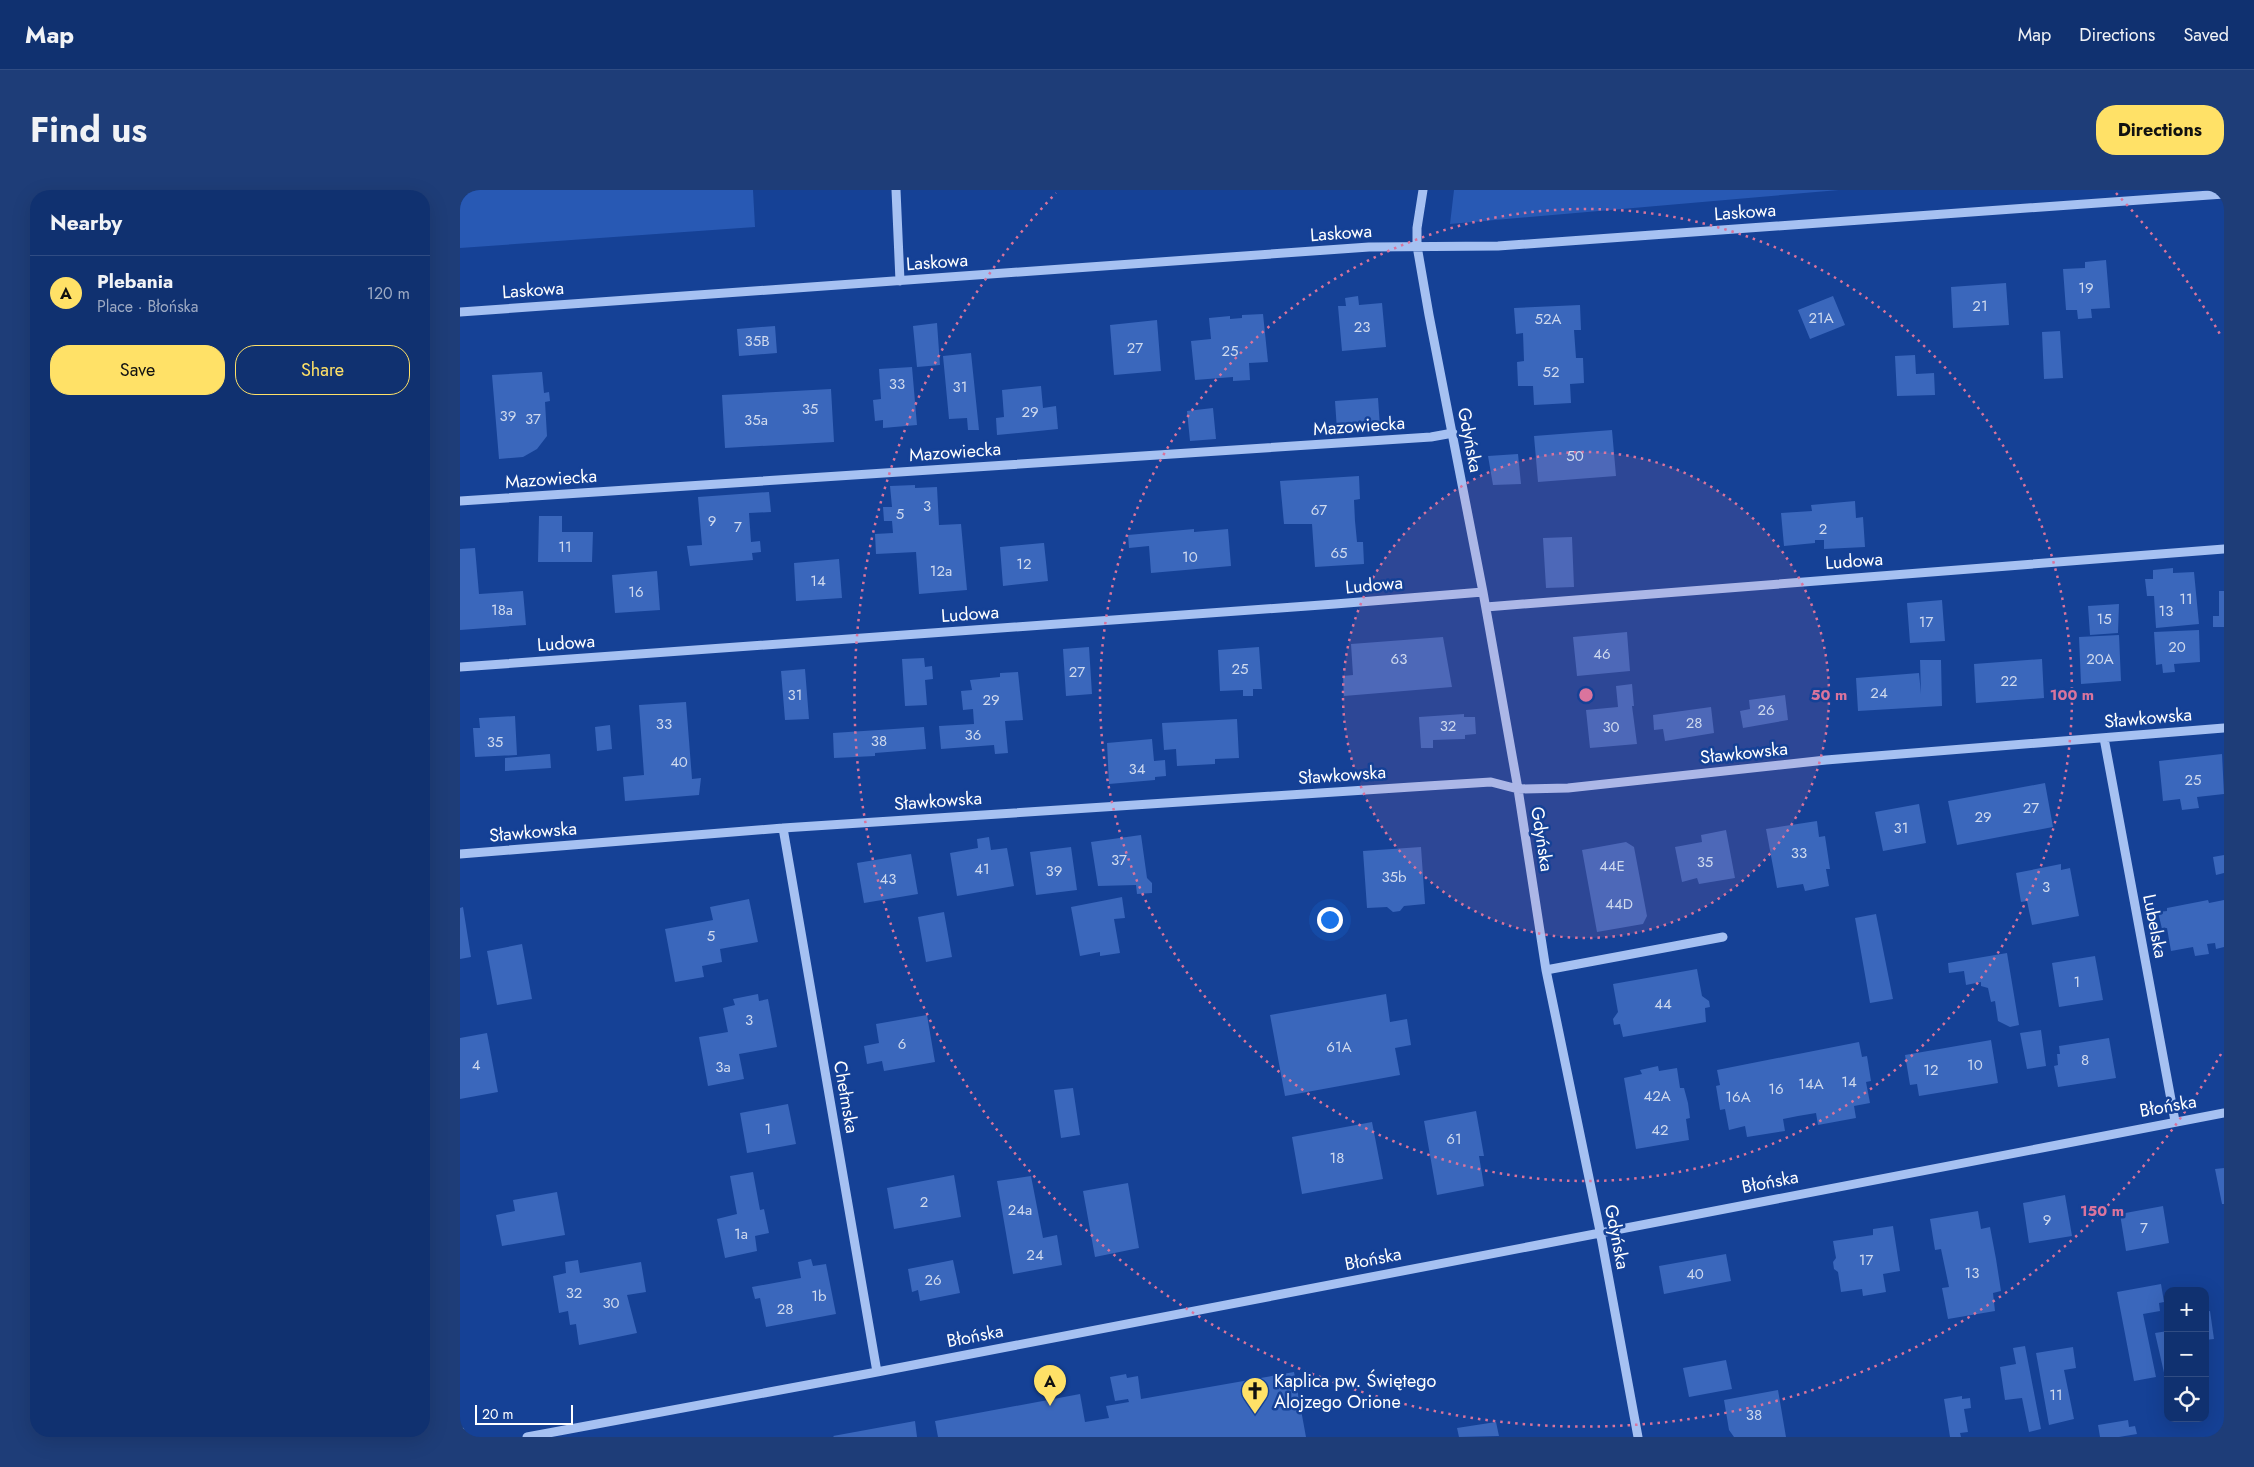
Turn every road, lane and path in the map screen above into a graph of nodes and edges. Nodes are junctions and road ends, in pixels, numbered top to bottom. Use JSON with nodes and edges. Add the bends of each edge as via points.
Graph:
{"nodes":[{"id":1,"x":896,"y":190,"type":"edge"},
{"id":2,"x":1423,"y":190,"type":"edge"},
{"id":3,"x":2224,"y":194,"type":"edge"},
{"id":4,"x":1417,"y":246,"type":"junction"},
{"id":5,"x":900,"y":281,"type":"junction"},
{"id":6,"x":460,"y":312,"type":"edge"},
{"id":7,"x":1453,"y":433,"type":"junction"},
{"id":8,"x":460,"y":501,"type":"edge"},
{"id":9,"x":2224,"y":549,"type":"edge"},
{"id":10,"x":1483,"y":592,"type":"junction"},
{"id":11,"x":1486,"y":607,"type":"junction"},
{"id":12,"x":460,"y":667,"type":"edge"},
{"id":13,"x":2224,"y":728,"type":"edge"},
{"id":14,"x":2104,"y":738,"type":"junction"},
{"id":15,"x":1518,"y":788,"type":"junction"},
{"id":16,"x":783,"y":828,"type":"junction"},
{"id":17,"x":460,"y":854,"type":"edge"},
{"id":18,"x":1722,"y":937,"type":"dead end"},
{"id":19,"x":1546,"y":970,"type":"junction"},
{"id":20,"x":2224,"y":1113,"type":"edge"},
{"id":21,"x":2175,"y":1121,"type":"junction"},
{"id":22,"x":1600,"y":1231,"type":"junction"},
{"id":23,"x":877,"y":1372,"type":"junction"},
{"id":24,"x":460,"y":1430,"type":"edge"},
{"id":25,"x":563,"y":1434,"type":"edge"},
{"id":26,"x":461,"y":1437,"type":"edge"},
{"id":27,"x":527,"y":1437,"type":"edge"},
{"id":28,"x":1638,"y":1437,"type":"edge"}],
"edges":[{"from":1,"to":5,"type":"street"},
{"from":2,"to":4,"type":"street","name":"Gdyńska"},
{"from":3,"to":4,"type":"street","name":"Laskowa","via":[[1498,246]]},
{"from":4,"to":5,"type":"street","name":"Laskowa"},
{"from":4,"to":7,"type":"street","name":"Gdyńska"},
{"from":5,"to":6,"type":"street","name":"Laskowa"},
{"from":7,"to":8,"type":"street","name":"Mazowiecka"},
{"from":7,"to":10,"type":"street","name":"Gdyńska"},
{"from":9,"to":11,"type":"street","name":"Ludowa"},
{"from":10,"to":11,"type":"street","name":"Gdyńska"},
{"from":10,"to":12,"type":"street","name":"Ludowa"},
{"from":11,"to":15,"type":"street","name":"Gdyńska"},
{"from":13,"to":14,"type":"street","name":"Sławkowska"},
{"from":14,"to":15,"type":"street","name":"Sławkowska","via":[[1826,760],[1568,788]]},
{"from":14,"to":21,"type":"street","name":"Lubelska"},
{"from":15,"to":16,"type":"street","name":"Sławkowska","via":[[1491,782]]},
{"from":15,"to":19,"type":"street","name":"Gdyńska"},
{"from":16,"to":17,"type":"street","name":"Sławkowska"},
{"from":16,"to":23,"type":"street","name":"Chełmska"},
{"from":18,"to":19,"type":"street"},
{"from":19,"to":22,"type":"street","name":"Gdyńska"},
{"from":20,"to":21,"type":"street","name":"Błońska"},
{"from":21,"to":22,"type":"street","name":"Błońska"},
{"from":22,"to":23,"type":"street","name":"Błońska"},
{"from":22,"to":28,"type":"street","name":"Gdyńska"},
{"from":23,"to":25,"type":"street","name":"Błońska"},
{"from":24,"to":26,"type":"street"},
{"from":25,"to":27,"type":"street","name":"Błońska"}]}
